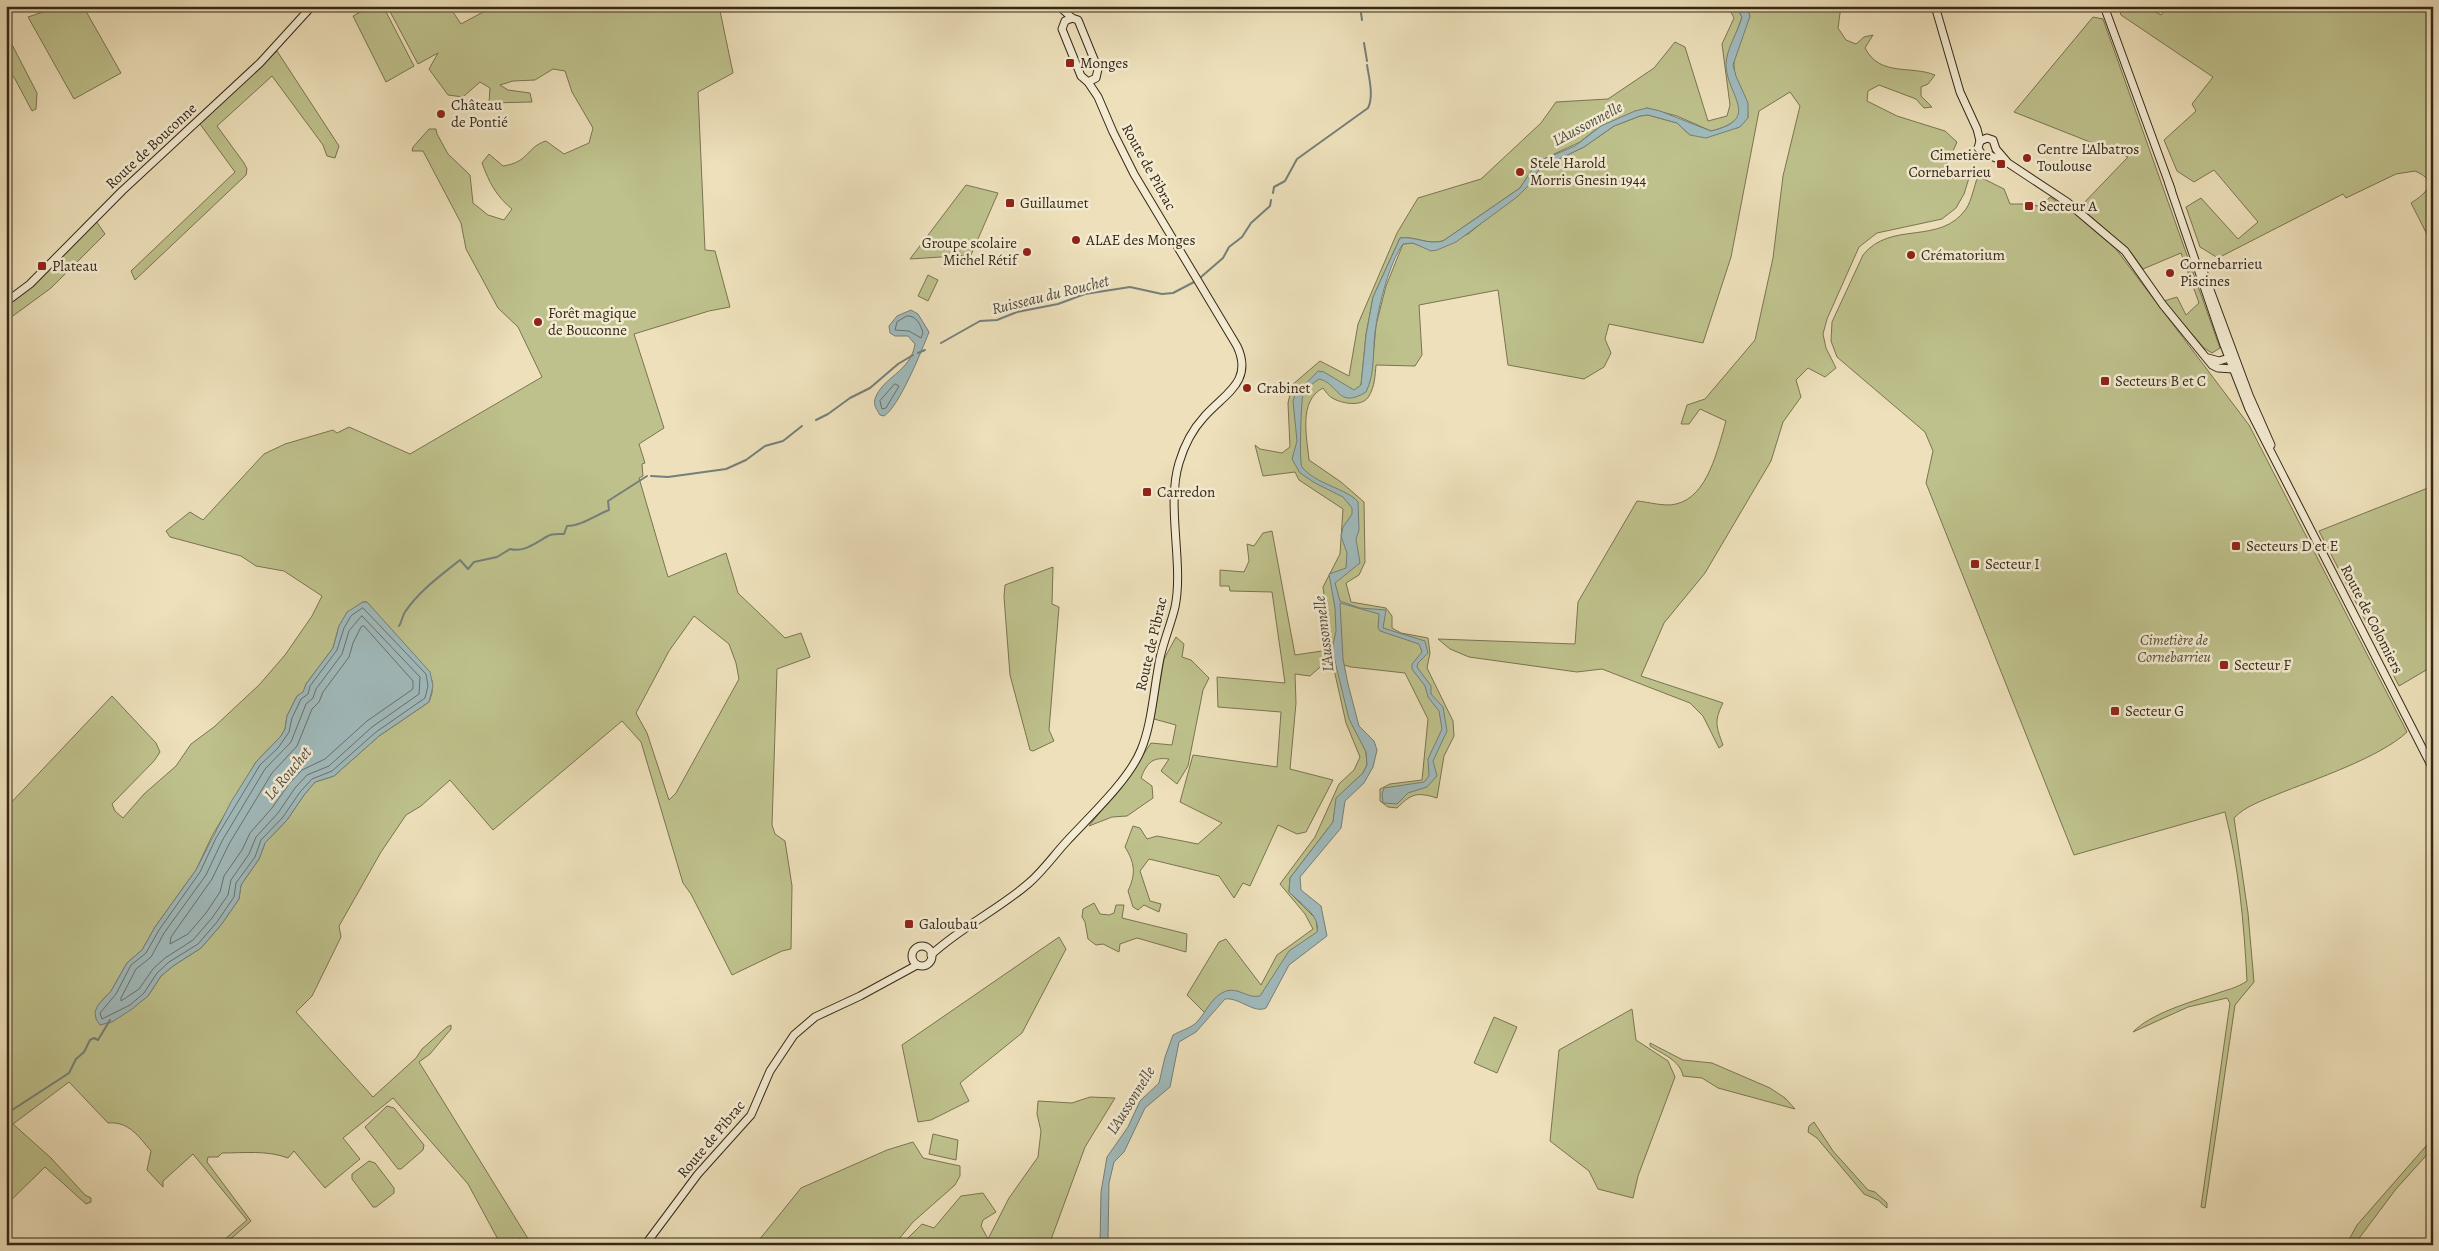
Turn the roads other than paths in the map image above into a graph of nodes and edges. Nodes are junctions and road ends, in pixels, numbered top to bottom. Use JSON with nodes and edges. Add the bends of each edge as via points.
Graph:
{"nodes":[{"id":1,"x":312,"y":6,"type":"edge"},
{"id":2,"x":1059,"y":6,"type":"edge"},
{"id":3,"x":1935,"y":6,"type":"edge"},
{"id":4,"x":2104,"y":6,"type":"edge"},
{"id":5,"x":1072,"y":18,"type":"junction"},
{"id":6,"x":1063,"y":23,"type":"junction"},
{"id":7,"x":1096,"y":78,"type":"junction"},
{"id":8,"x":1088,"y":82,"type":"junction"},
{"id":9,"x":1098,"y":97,"type":"junction"},
{"id":10,"x":1983,"y":140,"type":"junction"},
{"id":11,"x":1996,"y":149,"type":"junction"},
{"id":12,"x":1991,"y":156,"type":"junction"},
{"id":13,"x":2008,"y":163,"type":"junction"},
{"id":14,"x":6,"y":302,"type":"edge"},
{"id":15,"x":2207,"y":358,"type":"junction"},
{"id":16,"x":2233,"y":364,"type":"junction"},
{"id":17,"x":2433,"y":769,"type":"edge"},
{"id":18,"x":954,"y":935,"type":"junction"},
{"id":19,"x":926,"y":948,"type":"junction"},
{"id":20,"x":932,"y":955,"type":"junction"},
{"id":21,"x":912,"y":957,"type":"junction"},
{"id":22,"x":917,"y":965,"type":"junction"},
{"id":23,"x":886,"y":980,"type":"junction"},
{"id":24,"x":645,"y":1245,"type":"edge"}],
"edges":[{"from":1,"to":14,"type":"main road","name":"Route de Bouconne","via":[[279,45],[122,191],[30,284]]},
{"from":2,"to":5,"type":"main road"},
{"from":2,"to":6,"type":"main road"},
{"from":3,"to":10,"type":"main road","via":[[1960,92]]},
{"from":4,"to":16,"type":"main road","name":"Route de Colomiers"},
{"from":5,"to":6,"type":"main road"},
{"from":5,"to":7,"type":"main road","name":"Route de Pibrac","via":[[1078,20],[1082,28],[1098,69]]},
{"from":6,"to":8,"type":"main road","name":"Route de Pibrac","via":[[1062,29],[1079,72]]},
{"from":7,"to":8,"type":"main road"},
{"from":7,"to":9,"type":"main road","name":"Route de Pibrac"},
{"from":8,"to":9,"type":"main road","name":"Route de Pibrac"},
{"from":9,"to":18,"type":"main road","name":"Route de Pibrac","via":[[1134,174],[1237,346],[1243,366],[1230,393],[1205,416],[1188,440],[1177,469],[1175,607],[1160,656],[1141,752],[1106,798],[1029,883]]},
{"from":10,"to":11,"type":"main road","via":[[1993,140]]},
{"from":10,"to":12,"type":"main road","via":[[1978,148],[1980,153]]},
{"from":11,"to":12,"type":"main road"},
{"from":11,"to":13,"type":"main road"},
{"from":12,"to":13,"type":"main road"},
{"from":13,"to":15,"type":"main road","via":[[2054,192],[2109,236]]},
{"from":15,"to":16,"type":"main road"},
{"from":15,"to":16,"type":"main road","via":[[2218,368]]},
{"from":16,"to":17,"type":"main road","name":"Route de Colomiers","via":[[2259,432]]},
{"from":18,"to":19,"type":"main road","name":"Route de Pibrac"},
{"from":18,"to":20,"type":"main road","name":"Route de Pibrac"},
{"from":19,"to":20,"type":"main road"},
{"from":19,"to":21,"type":"main road","name":"Route de Pibrac","via":[[915,949]]},
{"from":20,"to":22,"type":"main road","name":"Route de Pibrac","via":[[927,965]]},
{"from":21,"to":22,"type":"main road"},
{"from":21,"to":23,"type":"main road","name":"Route de Pibrac"},
{"from":22,"to":23,"type":"main road","name":"Route de Pibrac"},
{"from":23,"to":24,"type":"main road","name":"Route de Pibrac","via":[[814,1017],[794,1035],[770,1070],[752,1115],[698,1174]]}]}
